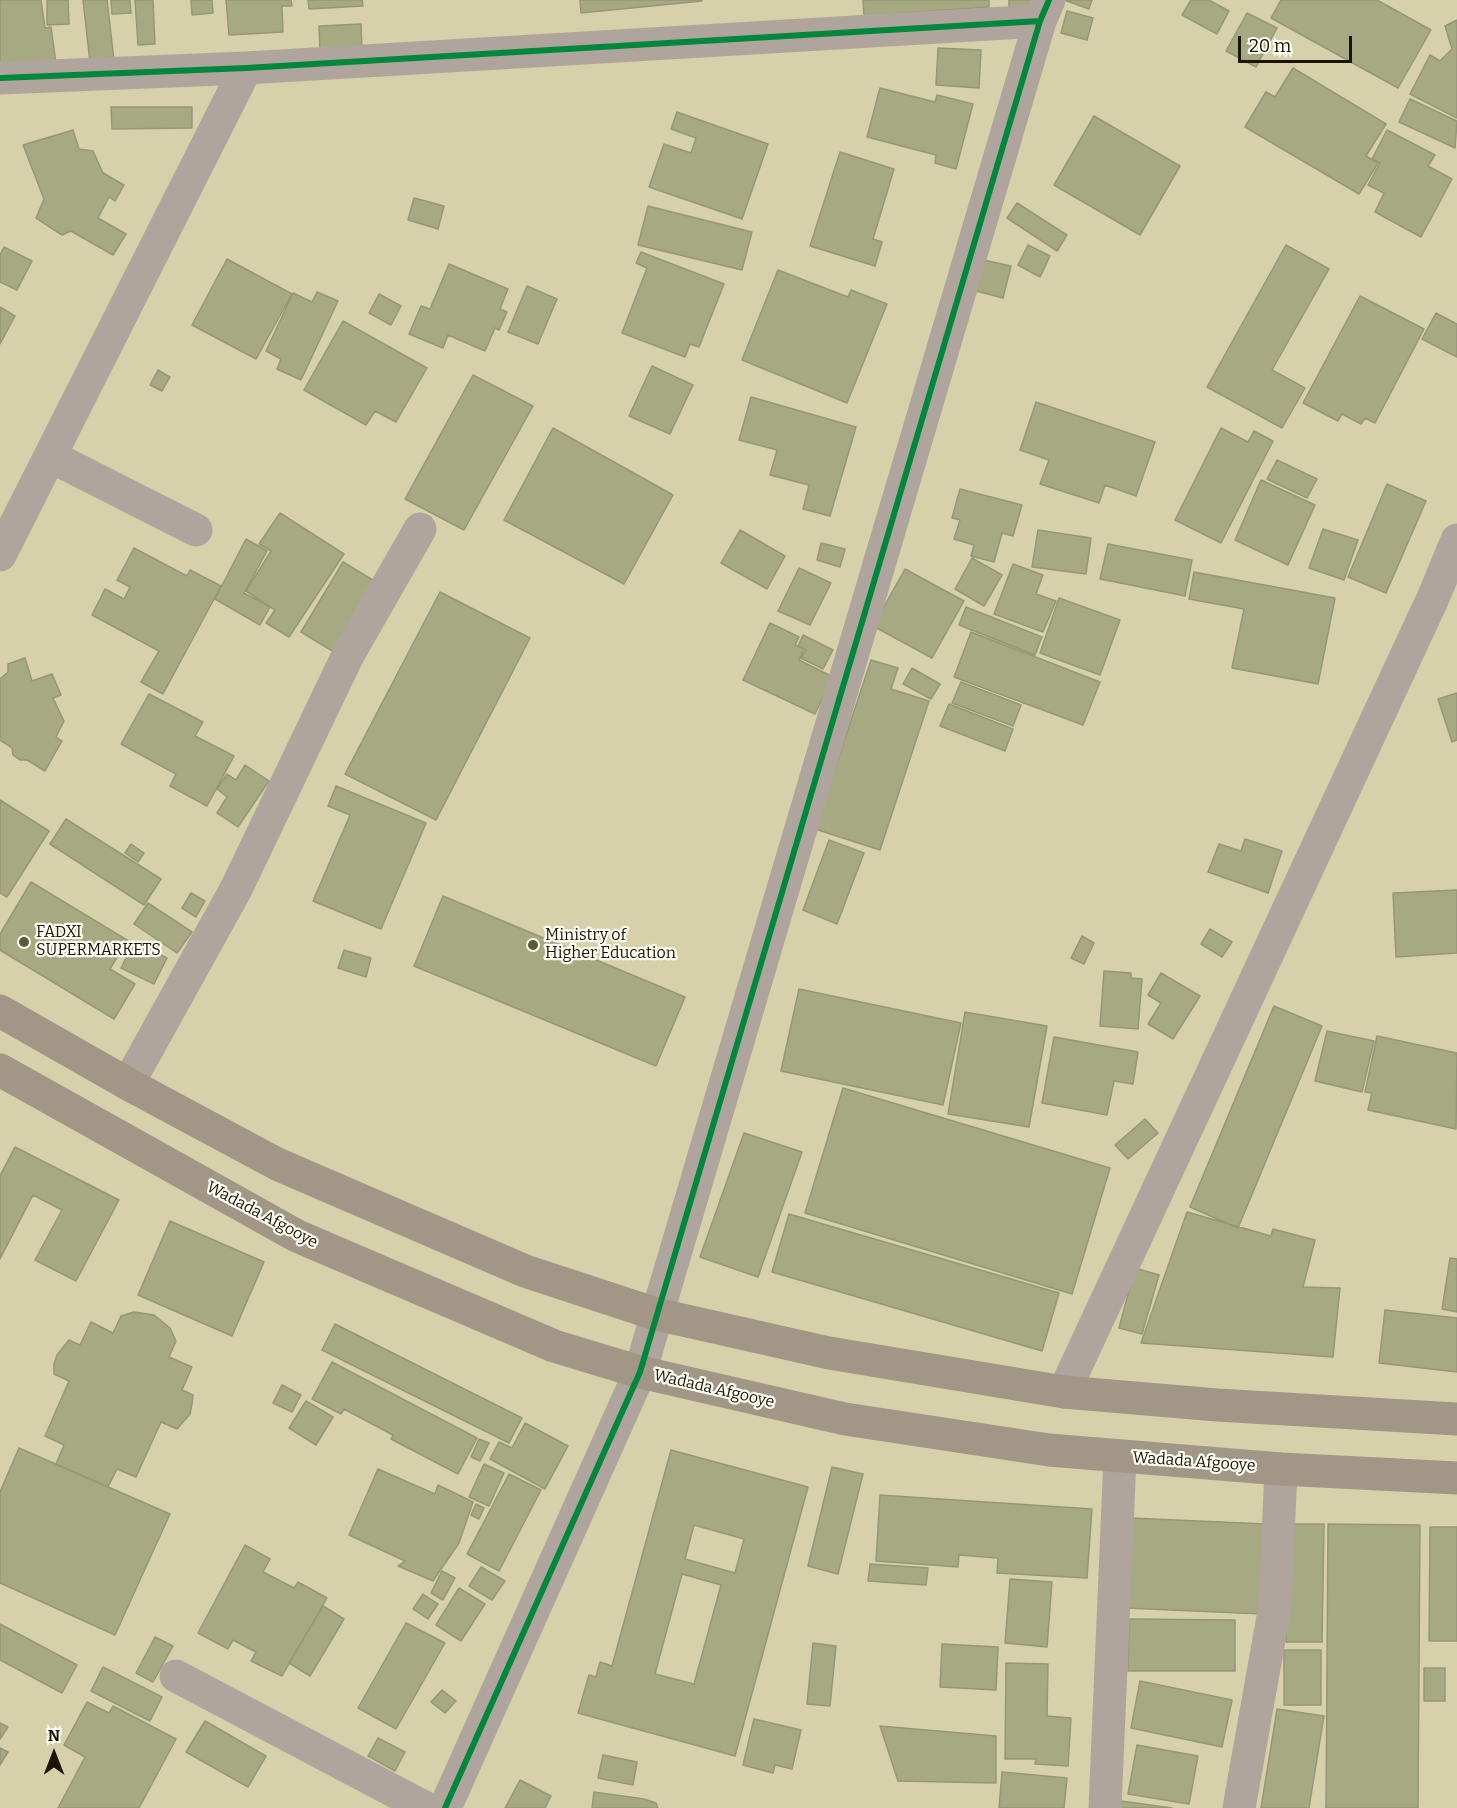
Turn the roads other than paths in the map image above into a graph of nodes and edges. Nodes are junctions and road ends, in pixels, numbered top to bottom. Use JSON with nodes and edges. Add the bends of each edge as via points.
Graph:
{"nodes":[{"id":1,"x":1044,"y":10,"type":"edge"},
{"id":2,"x":246,"y":68,"type":"junction"},
{"id":3,"x":0,"y":78,"type":"edge"},
{"id":4,"x":50,"y":456,"type":"junction"},
{"id":5,"x":420,"y":529,"type":"dead end"},
{"id":6,"x":196,"y":530,"type":"dead end"},
{"id":7,"x":1457,"y":540,"type":"edge"},
{"id":8,"x":0,"y":555,"type":"edge"},
{"id":9,"x":1445,"y":595,"type":"edge"},
{"id":10,"x":0,"y":1011,"type":"edge"},
{"id":11,"x":0,"y":1070,"type":"edge"},
{"id":12,"x":128,"y":1084,"type":"junction"},
{"id":13,"x":656,"y":1314,"type":"junction"},
{"id":14,"x":640,"y":1372,"type":"junction"},
{"id":15,"x":1064,"y":1392,"type":"junction"},
{"id":16,"x":1457,"y":1419,"type":"edge"},
{"id":17,"x":1120,"y":1457,"type":"junction"},
{"id":18,"x":1281,"y":1469,"type":"junction"},
{"id":19,"x":1457,"y":1478,"type":"edge"},
{"id":20,"x":176,"y":1676,"type":"dead end"},
{"id":21,"x":426,"y":1808,"type":"edge"},
{"id":22,"x":445,"y":1808,"type":"edge"},
{"id":23,"x":1105,"y":1808,"type":"edge"},
{"id":24,"x":1239,"y":1808,"type":"edge"}],
"edges":[{"from":1,"to":2,"type":"street"},
{"from":1,"to":13,"type":"street"},
{"from":2,"to":3,"type":"street"},
{"from":2,"to":4,"type":"street"},
{"from":4,"to":6,"type":"street"},
{"from":4,"to":8,"type":"street"},
{"from":5,"to":12,"type":"street","via":[[348,654],[236,889]]},
{"from":7,"to":9,"type":"street"},
{"from":9,"to":15,"type":"street"},
{"from":10,"to":12,"type":"highway"},
{"from":11,"to":14,"type":"highway","name":"Wadada Afgooye","via":[[297,1236],[554,1346]]},
{"from":12,"to":13,"type":"highway","via":[[276,1164],[372,1206],[525,1271]]},
{"from":13,"to":14,"type":"street"},
{"from":13,"to":15,"type":"highway","via":[[830,1353]]},
{"from":14,"to":17,"type":"highway","name":"Wadada Afgooye","via":[[845,1419]]},
{"from":14,"to":22,"type":"street"},
{"from":15,"to":16,"type":"highway"},
{"from":17,"to":18,"type":"highway","name":"Wadada Afgooye"},
{"from":17,"to":23,"type":"street"},
{"from":18,"to":19,"type":"highway","name":"Wadada Afgooye"},
{"from":18,"to":24,"type":"street","via":[[1275,1605]]},
{"from":20,"to":21,"type":"street"}]}
